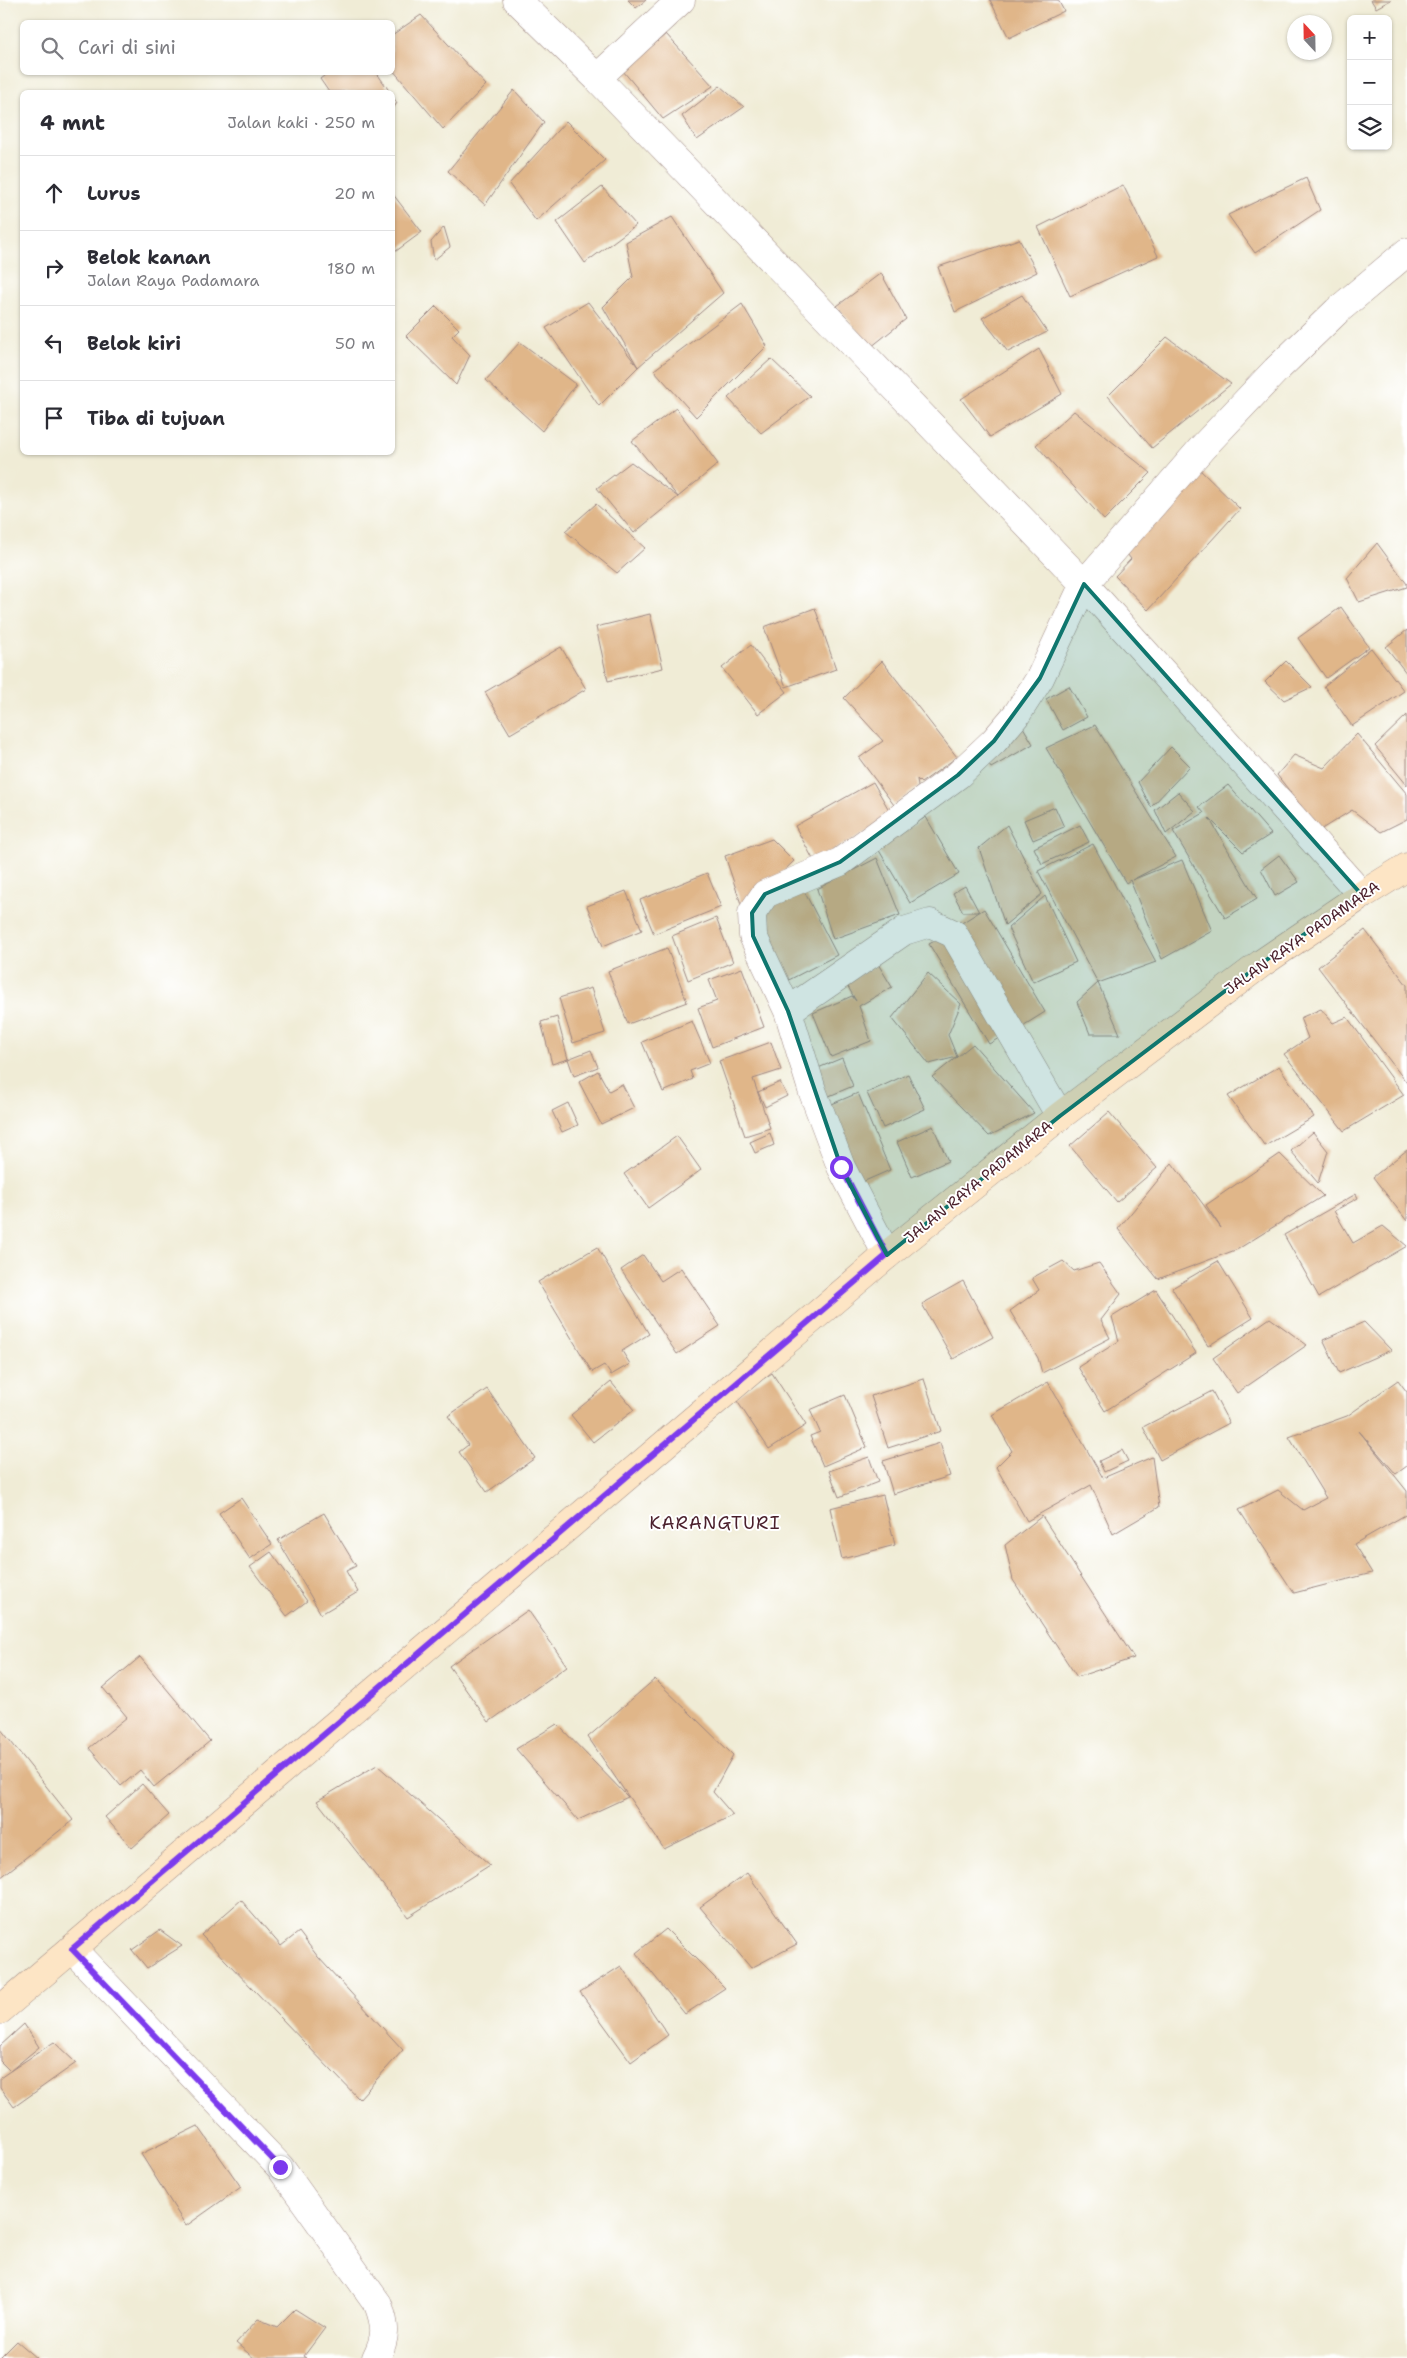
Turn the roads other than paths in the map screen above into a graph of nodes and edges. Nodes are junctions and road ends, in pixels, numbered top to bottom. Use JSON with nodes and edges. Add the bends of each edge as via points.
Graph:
{"nodes":[{"id":1,"x":517,"y":0,"type":"edge"},
{"id":2,"x":682,"y":0,"type":"edge"},
{"id":3,"x":597,"y":78,"type":"junction"},
{"id":4,"x":1407,"y":252,"type":"edge"},
{"id":5,"x":1084,"y":584,"type":"junction"},
{"id":6,"x":1407,"y":867,"type":"edge"},
{"id":7,"x":1362,"y":895,"type":"junction"},
{"id":8,"x":788,"y":1011,"type":"junction"},
{"id":9,"x":1060,"y":1116,"type":"junction"},
{"id":10,"x":887,"y":1255,"type":"junction"},
{"id":11,"x":72,"y":1949,"type":"junction"},
{"id":12,"x":0,"y":2010,"type":"edge"},
{"id":13,"x":376,"y":2358,"type":"edge"}],
"edges":[{"from":1,"to":3,"type":"street"},
{"from":2,"to":3,"type":"street"},
{"from":3,"to":5,"type":"street"},
{"from":4,"to":5,"type":"street","via":[[1336,312],[1276,370],[1202,448]]},
{"from":5,"to":7,"type":"street"},
{"from":5,"to":8,"type":"street","via":[[1040,678],[1017,714],[958,776],[840,862],[765,894],[752,913],[753,936]]},
{"from":6,"to":7,"type":"main road","name":"JALAN RAYA PADAMARA"},
{"from":7,"to":9,"type":"main road","name":"JALAN RAYA PADAMARA","via":[[1262,963]]},
{"from":8,"to":9,"type":"street","via":[[904,931],[930,923],[954,934]]},
{"from":8,"to":10,"type":"street","via":[[812,1090],[841,1167]]},
{"from":9,"to":10,"type":"main road","name":"JALAN RAYA PADAMARA"},
{"from":10,"to":11,"type":"main road","name":"JALAN RAYA PADAMARA"},
{"from":11,"to":12,"type":"main road","name":"JALAN RAYA PADAMARA"},
{"from":11,"to":13,"type":"street","via":[[280,2167],[378,2304],[385,2322],[384,2343]]}]}
